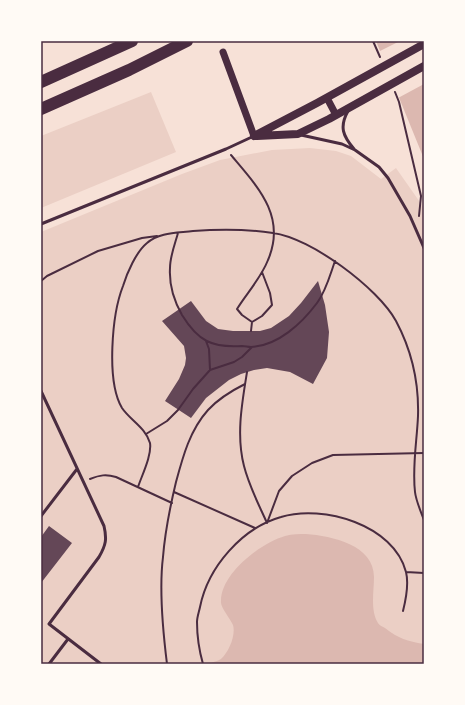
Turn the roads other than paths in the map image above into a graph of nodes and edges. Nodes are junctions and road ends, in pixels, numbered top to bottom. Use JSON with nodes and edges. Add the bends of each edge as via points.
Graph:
{"nodes":[{"id":1,"x":132,"y":41,"type":"edge"},
{"id":2,"x":184,"y":42,"type":"edge"},
{"id":3,"x":424,"y":44,"type":"edge"},
{"id":4,"x":224,"y":52,"type":"dead end"},
{"id":5,"x":424,"y":66,"type":"edge"},
{"id":6,"x":41,"y":82,"type":"edge"},
{"id":7,"x":328,"y":98,"type":"junction"},
{"id":8,"x":350,"y":107,"type":"junction"},
{"id":9,"x":41,"y":109,"type":"edge"},
{"id":10,"x":336,"y":115,"type":"junction"},
{"id":11,"x":298,"y":134,"type":"junction"},
{"id":12,"x":254,"y":136,"type":"junction"},
{"id":13,"x":355,"y":150,"type":"junction"},
{"id":14,"x":41,"y":224,"type":"edge"},
{"id":15,"x":424,"y":248,"type":"edge"},
{"id":16,"x":41,"y":392,"type":"edge"},
{"id":17,"x":77,"y":469,"type":"junction"},
{"id":18,"x":41,"y":516,"type":"edge"},
{"id":19,"x":68,"y":639,"type":"junction"},
{"id":20,"x":49,"y":664,"type":"edge"},
{"id":21,"x":101,"y":664,"type":"edge"}],
"edges":[{"from":1,"to":6,"type":"highway"},
{"from":2,"to":9,"type":"highway","via":[[129,70]]},
{"from":3,"to":7,"type":"main road"},
{"from":4,"to":12,"type":"street"},
{"from":5,"to":8,"type":"main road"},
{"from":7,"to":10,"type":"street"},
{"from":7,"to":12,"type":"main road"},
{"from":8,"to":10,"type":"main road"},
{"from":8,"to":13,"type":"lane","via":[[342,128],[346,139]]},
{"from":10,"to":11,"type":"main road"},
{"from":11,"to":12,"type":"main road"},
{"from":11,"to":13,"type":"lane","via":[[342,144]]},
{"from":12,"to":14,"type":"lane"},
{"from":13,"to":15,"type":"lane","via":[[379,167],[388,178],[410,216]]},
{"from":16,"to":17,"type":"lane"},
{"from":17,"to":18,"type":"lane"},
{"from":17,"to":19,"type":"lane","via":[[104,526],[106,536],[105,547],[99,557],[48,624]]},
{"from":19,"to":20,"type":"lane"},
{"from":19,"to":21,"type":"lane"}]}
